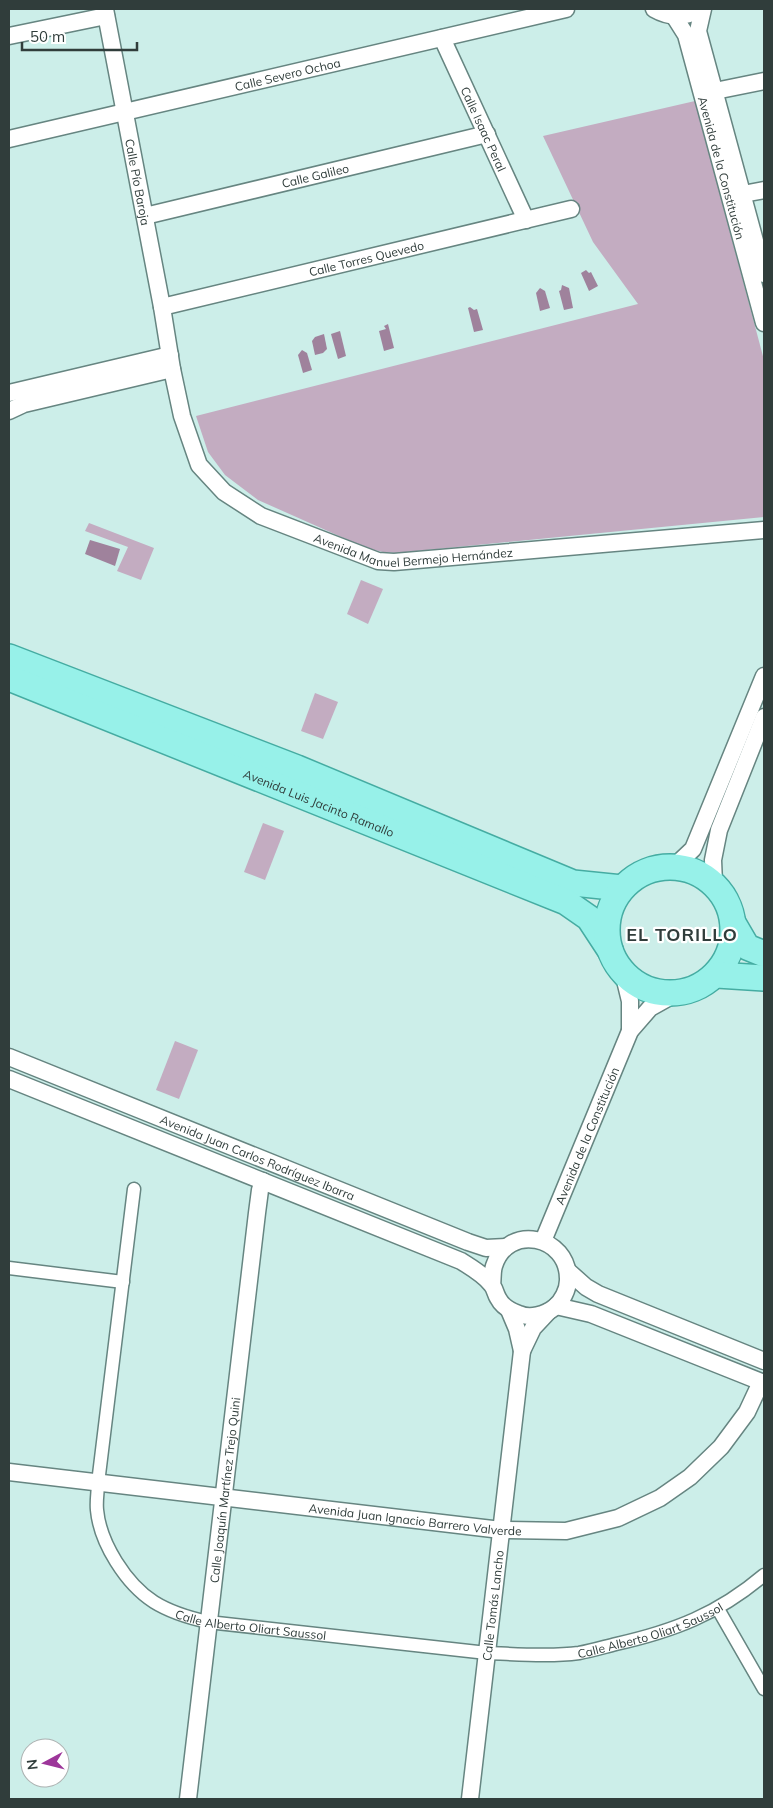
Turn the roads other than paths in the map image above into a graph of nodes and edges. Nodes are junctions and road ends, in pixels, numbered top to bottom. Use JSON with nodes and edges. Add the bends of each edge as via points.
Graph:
{"nodes":[{"id":1,"x":654,"y":9,"type":"edge"},
{"id":2,"x":699,"y":9,"type":"edge"},
{"id":3,"x":703,"y":9,"type":"edge"},
{"id":4,"x":558,"y":10,"type":"edge"},
{"id":5,"x":106,"y":12,"type":"edge"},
{"id":6,"x":674,"y":16,"type":"junction"},
{"id":7,"x":9,"y":36,"type":"edge"},
{"id":8,"x":442,"y":38,"type":"junction"},
{"id":9,"x":764,"y":81,"type":"edge"},
{"id":10,"x":715,"y":91,"type":"junction"},
{"id":11,"x":125,"y":113,"type":"junction"},
{"id":12,"x":487,"y":134,"type":"junction"},
{"id":13,"x":9,"y":138,"type":"edge"},
{"id":14,"x":764,"y":190,"type":"edge"},
{"id":15,"x":743,"y":194,"type":"junction"},
{"id":16,"x":571,"y":209,"type":"dead end"},
{"id":17,"x":145,"y":216,"type":"junction"},
{"id":18,"x":526,"y":220,"type":"junction"},
{"id":19,"x":764,"y":274,"type":"edge"},
{"id":20,"x":162,"y":307,"type":"junction"},
{"id":21,"x":764,"y":323,"type":"edge"},
{"id":22,"x":171,"y":362,"type":"junction"},
{"id":23,"x":9,"y":393,"type":"edge"},
{"id":24,"x":9,"y":411,"type":"edge"},
{"id":25,"x":764,"y":530,"type":"edge"},
{"id":26,"x":9,"y":657,"type":"edge"},
{"id":27,"x":764,"y":676,"type":"edge"},
{"id":28,"x":9,"y":678,"type":"edge"},
{"id":29,"x":764,"y":717,"type":"edge"},
{"id":30,"x":675,"y":866,"type":"junction"},
{"id":31,"x":714,"y":884,"type":"junction"},
{"id":32,"x":622,"y":888,"type":"junction"},
{"id":33,"x":733,"y":923,"type":"junction"},
{"id":34,"x":610,"y":950,"type":"junction"},
{"id":35,"x":764,"y":954,"type":"edge"},
{"id":36,"x":623,"y":972,"type":"junction"},
{"id":37,"x":716,"y":974,"type":"junction"},
{"id":38,"x":764,"y":978,"type":"edge"},
{"id":39,"x":675,"y":994,"type":"junction"},
{"id":40,"x":630,"y":1031,"type":"junction"},
{"id":41,"x":9,"y":1057,"type":"edge"},
{"id":42,"x":9,"y":1079,"type":"edge"},
{"id":43,"x":263,"y":1181,"type":"junction"},
{"id":44,"x":134,"y":1189,"type":"dead end"},
{"id":45,"x":543,"y":1241,"type":"junction"},
{"id":46,"x":506,"y":1247,"type":"junction"},
{"id":47,"x":9,"y":1268,"type":"edge"},
{"id":48,"x":568,"y":1271,"type":"junction"},
{"id":49,"x":123,"y":1282,"type":"junction"},
{"id":50,"x":492,"y":1285,"type":"junction"},
{"id":51,"x":552,"y":1309,"type":"junction"},
{"id":52,"x":509,"y":1310,"type":"junction"},
{"id":53,"x":522,"y":1351,"type":"junction"},
{"id":54,"x":764,"y":1361,"type":"edge"},
{"id":55,"x":763,"y":1382,"type":"edge"},
{"id":56,"x":9,"y":1472,"type":"edge"},
{"id":57,"x":98,"y":1483,"type":"junction"},
{"id":58,"x":223,"y":1497,"type":"junction"},
{"id":59,"x":501,"y":1530,"type":"junction"},
{"id":60,"x":764,"y":1575,"type":"edge"},
{"id":61,"x":718,"y":1608,"type":"junction"},
{"id":62,"x":208,"y":1622,"type":"junction"},
{"id":63,"x":487,"y":1653,"type":"junction"},
{"id":64,"x":764,"y":1689,"type":"edge"},
{"id":65,"x":188,"y":1799,"type":"edge"},
{"id":66,"x":470,"y":1799,"type":"edge"}],
"edges":[{"from":1,"to":6,"type":"street"},
{"from":2,"to":6,"type":"street"},
{"from":3,"to":10,"type":"street","name":"Avenida de la Constitución","via":[[698,31]]},
{"from":4,"to":8,"type":"street","name":"Calle Severo Ochoa"},
{"from":5,"to":7,"type":"street"},
{"from":5,"to":11,"type":"street","name":"Calle Pío Baroja"},
{"from":6,"to":21,"type":"street","name":"Avenida de la Constitución","via":[[686,35]]},
{"from":8,"to":11,"type":"street","name":"Calle Severo Ochoa"},
{"from":8,"to":12,"type":"street","name":"Calle Isaac Peral"},
{"from":9,"to":10,"type":"street"},
{"from":10,"to":15,"type":"street","name":"Avenida de la Constitución"},
{"from":11,"to":13,"type":"street","name":"Calle Severo Ochoa"},
{"from":11,"to":17,"type":"street","name":"Calle Pío Baroja"},
{"from":12,"to":17,"type":"street","name":"Calle Galileo"},
{"from":12,"to":18,"type":"street","name":"Calle Isaac Peral"},
{"from":14,"to":15,"type":"street"},
{"from":15,"to":19,"type":"street","name":"Avenida de la Constitución"},
{"from":16,"to":18,"type":"street","name":"Calle Torres Quevedo"},
{"from":17,"to":20,"type":"street","name":"Calle Pío Baroja"},
{"from":18,"to":20,"type":"street","name":"Calle Torres Quevedo"},
{"from":20,"to":22,"type":"street","name":"Calle Pío Baroja"},
{"from":22,"to":23,"type":"street"},
{"from":22,"to":24,"type":"street"},
{"from":22,"to":25,"type":"street","name":"Avenida Manuel Bermejo Hernández","via":[[182,416],[199,465],[224,492],[261,516],[378,561]]},
{"from":26,"to":32,"type":"main road","name":"Avenida Luis Jacinto Ramallo","via":[[232,743],[572,883]]},
{"from":27,"to":30,"type":"street","via":[[694,850]]},
{"from":28,"to":34,"type":"main road","name":"Avenida Luis Jacinto Ramallo","via":[[566,902],[589,918]]},
{"from":29,"to":31,"type":"street","via":[[719,830],[712,860]]},
{"from":30,"to":31,"type":"main road","via":[[702,875]]},
{"from":30,"to":32,"type":"main road","via":[[655,868]]},
{"from":31,"to":33,"type":"main road","via":[[727,902]]},
{"from":32,"to":34,"type":"main road","via":[[611,907],[607,929]]},
{"from":33,"to":35,"type":"main road","via":[[748,947]]},
{"from":33,"to":37,"type":"main road","via":[[732,948]]},
{"from":34,"to":36,"type":"main road"},
{"from":36,"to":39,"type":"main road","via":[[638,985]]},
{"from":36,"to":40,"type":"street","name":"Avenida de la Constitución","via":[[630,1001]]},
{"from":37,"to":38,"type":"main road"},
{"from":37,"to":39,"type":"main road","via":[[698,988]]},
{"from":39,"to":40,"type":"street","name":"Avenida de la Constitución","via":[[650,1008]]},
{"from":40,"to":45,"type":"street","name":"Avenida de la Constitución"},
{"from":41,"to":46,"type":"street","name":"Avenida Juan Carlos Rodríguez Ibarra","via":[[468,1242],[486,1248]]},
{"from":42,"to":43,"type":"street","name":"Avenida Juan Carlos Rodríguez Ibarra"},
{"from":43,"to":50,"type":"street","name":"Avenida Juan Carlos Rodríguez Ibarra","via":[[461,1261]]},
{"from":43,"to":58,"type":"street","name":"Calle Joaquín Martínez Trejo Quini"},
{"from":44,"to":49,"type":"street","name":"Calle Alberto Oliart Saussol"},
{"from":45,"to":46,"type":"street","via":[[517,1241]]},
{"from":45,"to":48,"type":"street","via":[[562,1256]]},
{"from":46,"to":50,"type":"street","via":[[496,1259]]},
{"from":47,"to":49,"type":"street"},
{"from":48,"to":51,"type":"street","via":[[568,1286],[563,1298]]},
{"from":48,"to":54,"type":"street","via":[[598,1294]]},
{"from":49,"to":57,"type":"street","name":"Calle Alberto Oliart Saussol"},
{"from":50,"to":52,"type":"street"},
{"from":51,"to":52,"type":"street","via":[[534,1316]]},
{"from":51,"to":53,"type":"street","name":"Calle Tomás Lancho","via":[[533,1328]]},
{"from":51,"to":55,"type":"street","via":[[591,1314]]},
{"from":52,"to":53,"type":"street","name":"Calle Tomás Lancho"},
{"from":53,"to":59,"type":"street","name":"Calle Tomás Lancho"},
{"from":55,"to":59,"type":"street","name":"Avenida Juan Ignacio Barrero Valverde","via":[[747,1412],[721,1447],[690,1477],[660,1498],[618,1518],[566,1531]]},
{"from":56,"to":57,"type":"street","name":"Avenida Juan Ignacio Barrero Valverde"},
{"from":57,"to":58,"type":"street","name":"Avenida Juan Ignacio Barrero Valverde"},
{"from":57,"to":62,"type":"street","name":"Calle Alberto Oliart Saussol","via":[[97,1510],[116,1563],[154,1602],[190,1618]]},
{"from":58,"to":59,"type":"street","name":"Avenida Juan Ignacio Barrero Valverde"},
{"from":58,"to":62,"type":"street","name":"Calle Joaquín Martínez Trejo Quini"},
{"from":59,"to":63,"type":"street","name":"Calle Tomás Lancho"},
{"from":60,"to":61,"type":"street","name":"Calle Alberto Oliart Saussol"},
{"from":61,"to":63,"type":"street","name":"Calle Alberto Oliart Saussol","via":[[692,1622],[653,1636],[579,1653]]},
{"from":61,"to":64,"type":"street"},
{"from":62,"to":63,"type":"street","name":"Calle Alberto Oliart Saussol"},
{"from":62,"to":65,"type":"street","name":"Calle Joaquín Martínez Trejo Quini"},
{"from":63,"to":66,"type":"street","name":"Calle Tomás Lancho"}]}
